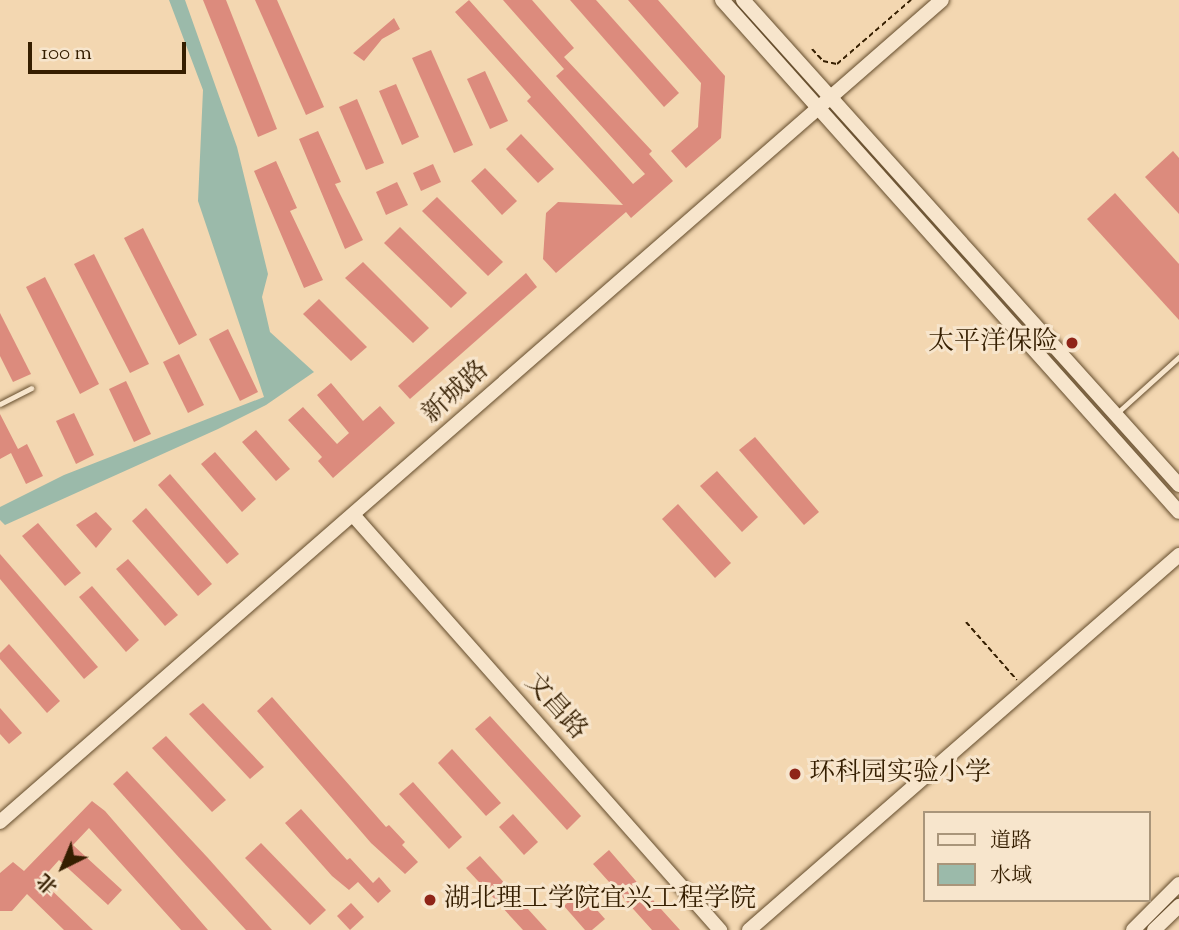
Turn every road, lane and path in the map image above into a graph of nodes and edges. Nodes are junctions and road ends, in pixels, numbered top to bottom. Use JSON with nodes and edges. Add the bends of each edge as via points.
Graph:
{"nodes":[{"id":1,"x":722,"y":0,"type":"edge"},
{"id":2,"x":743,"y":0,"type":"edge"},
{"id":3,"x":911,"y":0,"type":"edge"},
{"id":4,"x":942,"y":0,"type":"edge"},
{"id":5,"x":812,"y":49,"type":"dead end"},
{"id":6,"x":828,"y":99,"type":"junction"},
{"id":7,"x":816,"y":109,"type":"junction"},
{"id":8,"x":1179,"y":357,"type":"edge"},
{"id":9,"x":31,"y":388,"type":"dead end"},
{"id":10,"x":0,"y":404,"type":"edge"},
{"id":11,"x":1115,"y":414,"type":"junction"},
{"id":12,"x":1179,"y":485,"type":"edge"},
{"id":13,"x":1179,"y":512,"type":"edge"},
{"id":14,"x":354,"y":516,"type":"junction"},
{"id":15,"x":1179,"y":555,"type":"edge"},
{"id":16,"x":966,"y":622,"type":"dead end"},
{"id":17,"x":1024,"y":689,"type":"junction"},
{"id":18,"x":0,"y":822,"type":"edge"},
{"id":19,"x":1179,"y":884,"type":"edge"},
{"id":20,"x":1179,"y":906,"type":"edge"},
{"id":21,"x":720,"y":930,"type":"edge"},
{"id":22,"x":749,"y":930,"type":"edge"},
{"id":23,"x":1133,"y":930,"type":"edge"},
{"id":24,"x":1154,"y":930,"type":"edge"}],
"edges":[{"from":1,"to":7,"type":"street"},
{"from":2,"to":6,"type":"street"},
{"from":3,"to":5,"type":"path","via":[[837,64],[823,61]]},
{"from":4,"to":6,"type":"street","name":"新城路"},
{"from":6,"to":7,"type":"street","name":"新城路"},
{"from":6,"to":11,"type":"street"},
{"from":7,"to":13,"type":"street"},
{"from":7,"to":14,"type":"street","name":"新城路"},
{"from":8,"to":11,"type":"lane"},
{"from":9,"to":10,"type":"lane"},
{"from":11,"to":12,"type":"street"},
{"from":14,"to":18,"type":"street","name":"新城路"},
{"from":14,"to":21,"type":"street","name":"文昌路"},
{"from":15,"to":17,"type":"street"},
{"from":16,"to":17,"type":"path"},
{"from":17,"to":22,"type":"street"},
{"from":19,"to":23,"type":"street"},
{"from":20,"to":24,"type":"street"}]}
